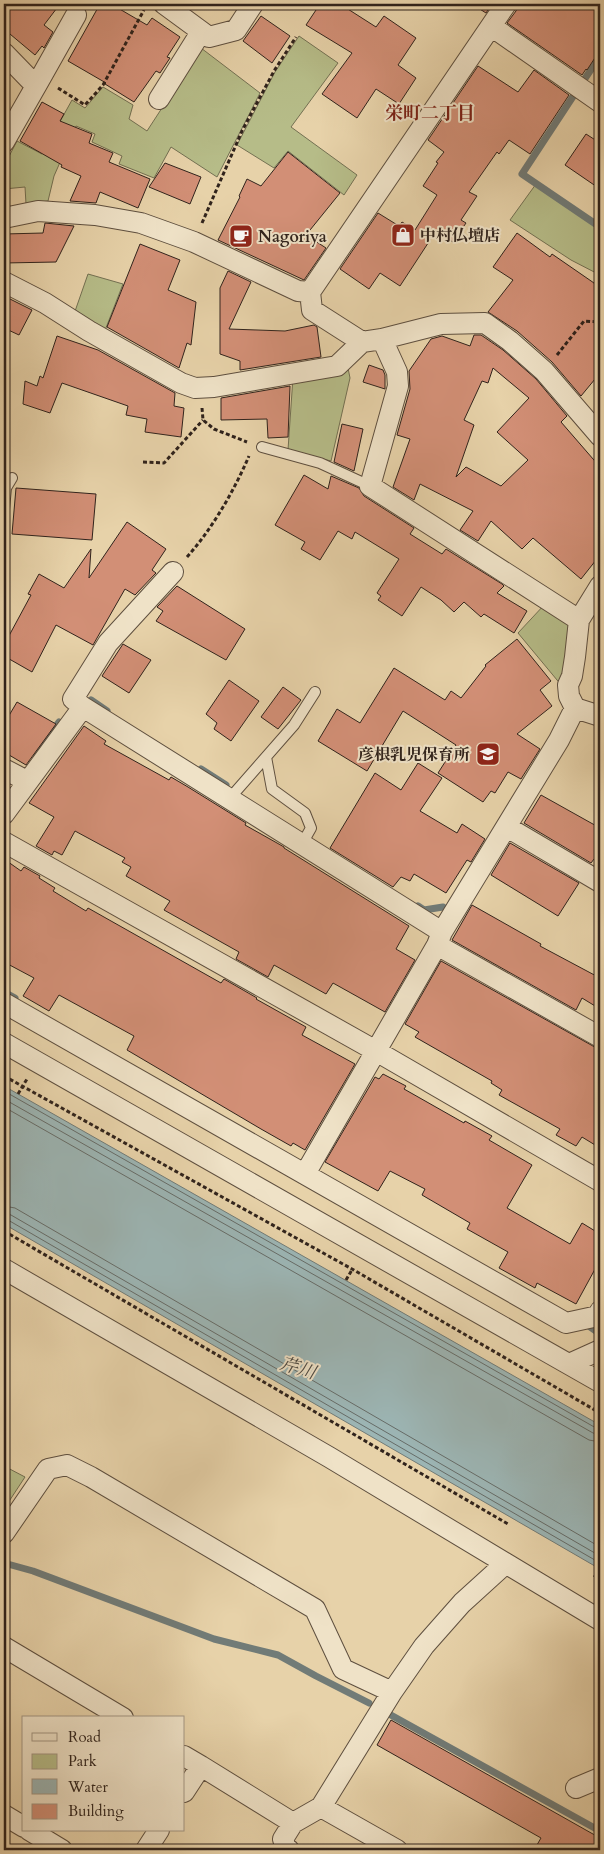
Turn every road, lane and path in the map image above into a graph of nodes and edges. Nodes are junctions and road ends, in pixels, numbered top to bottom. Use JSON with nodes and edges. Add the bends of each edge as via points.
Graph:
{"nodes":[{"id":1,"x":148,"y":4,"type":"edge"},
{"id":2,"x":164,"y":4,"type":"edge"},
{"id":3,"x":253,"y":4,"type":"edge"},
{"id":4,"x":506,"y":4,"type":"edge"},
{"id":5,"x":76,"y":15,"type":"dead end"},
{"id":6,"x":491,"y":26,"type":"junction"},
{"id":7,"x":201,"y":32,"type":"junction"},
{"id":8,"x":296,"y":37,"type":"dead end"},
{"id":9,"x":4,"y":53,"type":"edge"},
{"id":10,"x":38,"y":82,"type":"junction"},
{"id":11,"x":159,"y":99,"type":"dead end"},
{"id":12,"x":600,"y":102,"type":"edge"},
{"id":13,"x":4,"y":142,"type":"edge"},
{"id":14,"x":4,"y":218,"type":"edge"},
{"id":15,"x":194,"y":242,"type":"junction"},
{"id":16,"x":4,"y":282,"type":"edge"},
{"id":17,"x":310,"y":292,"type":"junction"},
{"id":18,"x":600,"y":322,"type":"edge"},
{"id":19,"x":372,"y":341,"type":"junction"},
{"id":20,"x":544,"y":371,"type":"junction"},
{"id":21,"x":200,"y":388,"type":"junction"},
{"id":22,"x":203,"y":420,"type":"junction"},
{"id":23,"x":600,"y":436,"type":"edge"},
{"id":24,"x":258,"y":446,"type":"junction"},
{"id":25,"x":143,"y":462,"type":"dead end"},
{"id":26,"x":12,"y":478,"type":"dead end"},
{"id":27,"x":370,"y":486,"type":"junction"},
{"id":28,"x":4,"y":509,"type":"edge"},
{"id":29,"x":173,"y":572,"type":"joint"},
{"id":30,"x":600,"y":586,"type":"edge"},
{"id":31,"x":579,"y":620,"type":"junction"},
{"id":32,"x":314,"y":692,"type":"dead end"},
{"id":33,"x":83,"y":707,"type":"junction"},
{"id":34,"x":575,"y":708,"type":"junction"},
{"id":35,"x":600,"y":716,"type":"edge"},
{"id":36,"x":266,"y":757,"type":"junction"},
{"id":37,"x":4,"y":768,"type":"edge"},
{"id":38,"x":27,"y":782,"type":"junction"},
{"id":39,"x":230,"y":798,"type":"junction"},
{"id":40,"x":4,"y":814,"type":"edge"},
{"id":41,"x":506,"y":827,"type":"junction"},
{"id":42,"x":4,"y":842,"type":"edge"},
{"id":43,"x":302,"y":844,"type":"junction"},
{"id":44,"x":600,"y":882,"type":"edge"},
{"id":45,"x":440,"y":938,"type":"junction"},
{"id":46,"x":4,"y":1003,"type":"edge"},
{"id":47,"x":600,"y":1037,"type":"edge"},
{"id":48,"x":4,"y":1043,"type":"edge"},
{"id":49,"x":376,"y":1051,"type":"junction"},
{"id":50,"x":4,"y":1076,"type":"edge"},
{"id":51,"x":305,"y":1174,"type":"junction"},
{"id":52,"x":600,"y":1181,"type":"edge"},
{"id":53,"x":4,"y":1231,"type":"edge"},
{"id":54,"x":4,"y":1269,"type":"edge"},
{"id":55,"x":600,"y":1311,"type":"edge"},
{"id":56,"x":600,"y":1350,"type":"edge"},
{"id":57,"x":569,"y":1364,"type":"junction"},
{"id":58,"x":600,"y":1382,"type":"edge"},
{"id":59,"x":600,"y":1412,"type":"edge"},
{"id":60,"x":508,"y":1524,"type":"dead end"},
{"id":61,"x":4,"y":1532,"type":"edge"},
{"id":62,"x":506,"y":1564,"type":"junction"},
{"id":63,"x":594,"y":1576,"type":"dead end"},
{"id":64,"x":600,"y":1580,"type":"edge"},
{"id":65,"x":600,"y":1620,"type":"edge"},
{"id":66,"x":4,"y":1647,"type":"edge"},
{"id":67,"x":392,"y":1692,"type":"junction"},
{"id":68,"x":120,"y":1716,"type":"edge"},
{"id":69,"x":185,"y":1757,"type":"edge"},
{"id":70,"x":201,"y":1766,"type":"junction"},
{"id":71,"x":600,"y":1778,"type":"edge"},
{"id":72,"x":576,"y":1788,"type":"dead end"},
{"id":73,"x":185,"y":1790,"type":"edge"},
{"id":74,"x":321,"y":1807,"type":"junction"},
{"id":75,"x":4,"y":1815,"type":"edge"},
{"id":76,"x":294,"y":1824,"type":"junction"},
{"id":77,"x":22,"y":1826,"type":"edge"},
{"id":78,"x":32,"y":1832,"type":"edge"},
{"id":79,"x":158,"y":1832,"type":"edge"},
{"id":80,"x":62,"y":1850,"type":"edge"},
{"id":81,"x":146,"y":1850,"type":"edge"},
{"id":82,"x":289,"y":1850,"type":"edge"},
{"id":83,"x":397,"y":1850,"type":"edge"}],
"edges":[{"from":1,"to":10,"type":"path","via":[[103,85],[85,105]]},
{"from":2,"to":7,"type":"street"},
{"from":3,"to":7,"type":"street","via":[[236,30],[209,37]]},
{"from":4,"to":6,"type":"street"},
{"from":5,"to":10,"type":"street"},
{"from":6,"to":12,"type":"street"},
{"from":6,"to":17,"type":"street","via":[[471,48]]},
{"from":7,"to":11,"type":"street"},
{"from":8,"to":15,"type":"path","via":[[274,70],[242,131]]},
{"from":9,"to":10,"type":"street"},
{"from":10,"to":13,"type":"street"},
{"from":14,"to":15,"type":"street","via":[[38,211],[95,215],[140,223]]},
{"from":15,"to":17,"type":"street","via":[[220,258],[298,291]]},
{"from":16,"to":21,"type":"street","via":[[181,383]]},
{"from":17,"to":19,"type":"street","via":[[312,310]]},
{"from":18,"to":20,"type":"path","via":[[584,321]]},
{"from":19,"to":20,"type":"street","via":[[441,324],[485,323]]},
{"from":19,"to":21,"type":"street","via":[[337,366]]},
{"from":19,"to":27,"type":"street","via":[[397,372],[398,386]]},
{"from":20,"to":23,"type":"street"},
{"from":21,"to":22,"type":"path"},
{"from":22,"to":24,"type":"path","via":[[233,438]]},
{"from":22,"to":25,"type":"path","via":[[164,463]]},
{"from":24,"to":27,"type":"lane","via":[[320,463]]},
{"from":24,"to":29,"type":"path","via":[[196,546]]},
{"from":26,"to":28,"type":"lane","via":[[6,488]]},
{"from":27,"to":31,"type":"street"},
{"from":29,"to":33,"type":"street","via":[[108,643],[73,699]]},
{"from":30,"to":31,"type":"street"},
{"from":31,"to":34,"type":"street","via":[[568,685]]},
{"from":32,"to":36,"type":"lane","via":[[294,725]]},
{"from":33,"to":38,"type":"street"},
{"from":33,"to":39,"type":"street"},
{"from":34,"to":35,"type":"street"},
{"from":34,"to":41,"type":"street","via":[[556,757]]},
{"from":36,"to":39,"type":"lane"},
{"from":36,"to":43,"type":"lane","via":[[272,789],[306,813],[311,828]]},
{"from":37,"to":38,"type":"street"},
{"from":38,"to":40,"type":"street"},
{"from":39,"to":43,"type":"street"},
{"from":41,"to":44,"type":"street"},
{"from":41,"to":45,"type":"street"},
{"from":42,"to":49,"type":"street"},
{"from":43,"to":45,"type":"street"},
{"from":45,"to":47,"type":"street"},
{"from":45,"to":49,"type":"street"},
{"from":46,"to":51,"type":"street"},
{"from":48,"to":57,"type":"street"},
{"from":49,"to":51,"type":"street"},
{"from":49,"to":52,"type":"street","via":[[580,1175]]},
{"from":50,"to":59,"type":"path"},
{"from":51,"to":55,"type":"street","via":[[566,1323],[598,1316]]},
{"from":53,"to":60,"type":"path"},
{"from":54,"to":62,"type":"street","via":[[329,1456]]},
{"from":56,"to":57,"type":"street"},
{"from":57,"to":58,"type":"street"},
{"from":61,"to":67,"type":"street","via":[[48,1469],[67,1465],[315,1609],[342,1669]]},
{"from":62,"to":65,"type":"street"},
{"from":62,"to":67,"type":"street","via":[[462,1603],[424,1646]]},
{"from":63,"to":64,"type":"path"},
{"from":66,"to":68,"type":"street"},
{"from":67,"to":74,"type":"street"},
{"from":69,"to":70,"type":"street"},
{"from":70,"to":73,"type":"street"},
{"from":70,"to":76,"type":"street"},
{"from":71,"to":72,"type":"street"},
{"from":74,"to":76,"type":"street"},
{"from":74,"to":83,"type":"street"},
{"from":75,"to":77,"type":"street"},
{"from":76,"to":82,"type":"street","via":[[283,1838]]},
{"from":78,"to":80,"type":"street"},
{"from":79,"to":81,"type":"street"}]}
